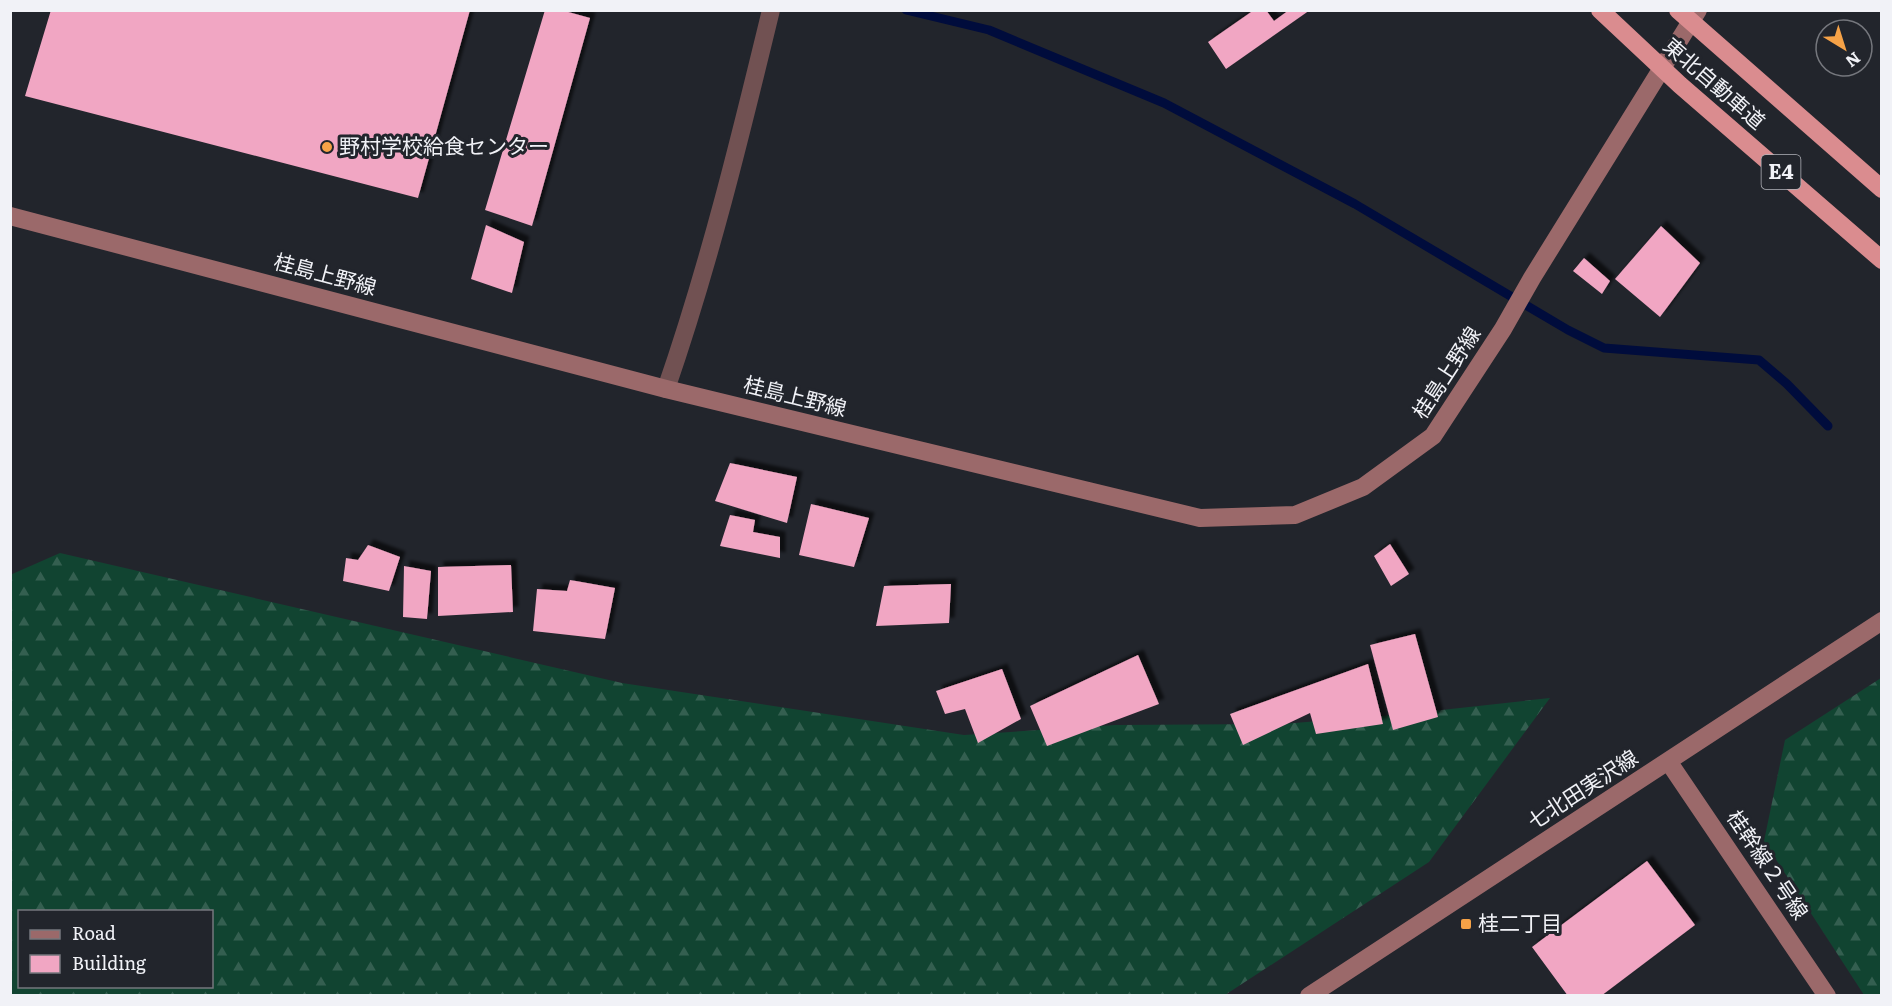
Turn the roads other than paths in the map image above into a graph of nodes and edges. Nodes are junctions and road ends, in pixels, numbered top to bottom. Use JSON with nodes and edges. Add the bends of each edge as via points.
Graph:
{"nodes":[{"id":1,"x":771,"y":10,"type":"edge"},
{"id":2,"x":1600,"y":10,"type":"edge"},
{"id":3,"x":1678,"y":10,"type":"edge"},
{"id":4,"x":1698,"y":10,"type":"edge"},
{"id":5,"x":1881,"y":189,"type":"edge"},
{"id":6,"x":10,"y":216,"type":"edge"},
{"id":7,"x":1881,"y":260,"type":"edge"},
{"id":8,"x":666,"y":389,"type":"junction"},
{"id":9,"x":1881,"y":621,"type":"edge"},
{"id":10,"x":1668,"y":761,"type":"junction"},
{"id":11,"x":1309,"y":996,"type":"edge"},
{"id":12,"x":1827,"y":996,"type":"edge"}],
"edges":[{"from":1,"to":8,"type":"street","via":[[733,168]]},
{"from":2,"to":7,"type":"highway","name":"東北自動車道","number":"E4"},
{"from":3,"to":5,"type":"highway","name":"東北自動車道","number":"E4"},
{"from":4,"to":8,"type":"street","name":"桂島上野線","via":[[1433,436],[1363,488],[1295,515],[1200,518]]},
{"from":6,"to":8,"type":"street","name":"桂島上野線"},
{"from":9,"to":10,"type":"street","name":"七北田実沢線"},
{"from":10,"to":11,"type":"street","name":"七北田実沢線"},
{"from":10,"to":12,"type":"street","name":"桂幹線２号線"}]}
